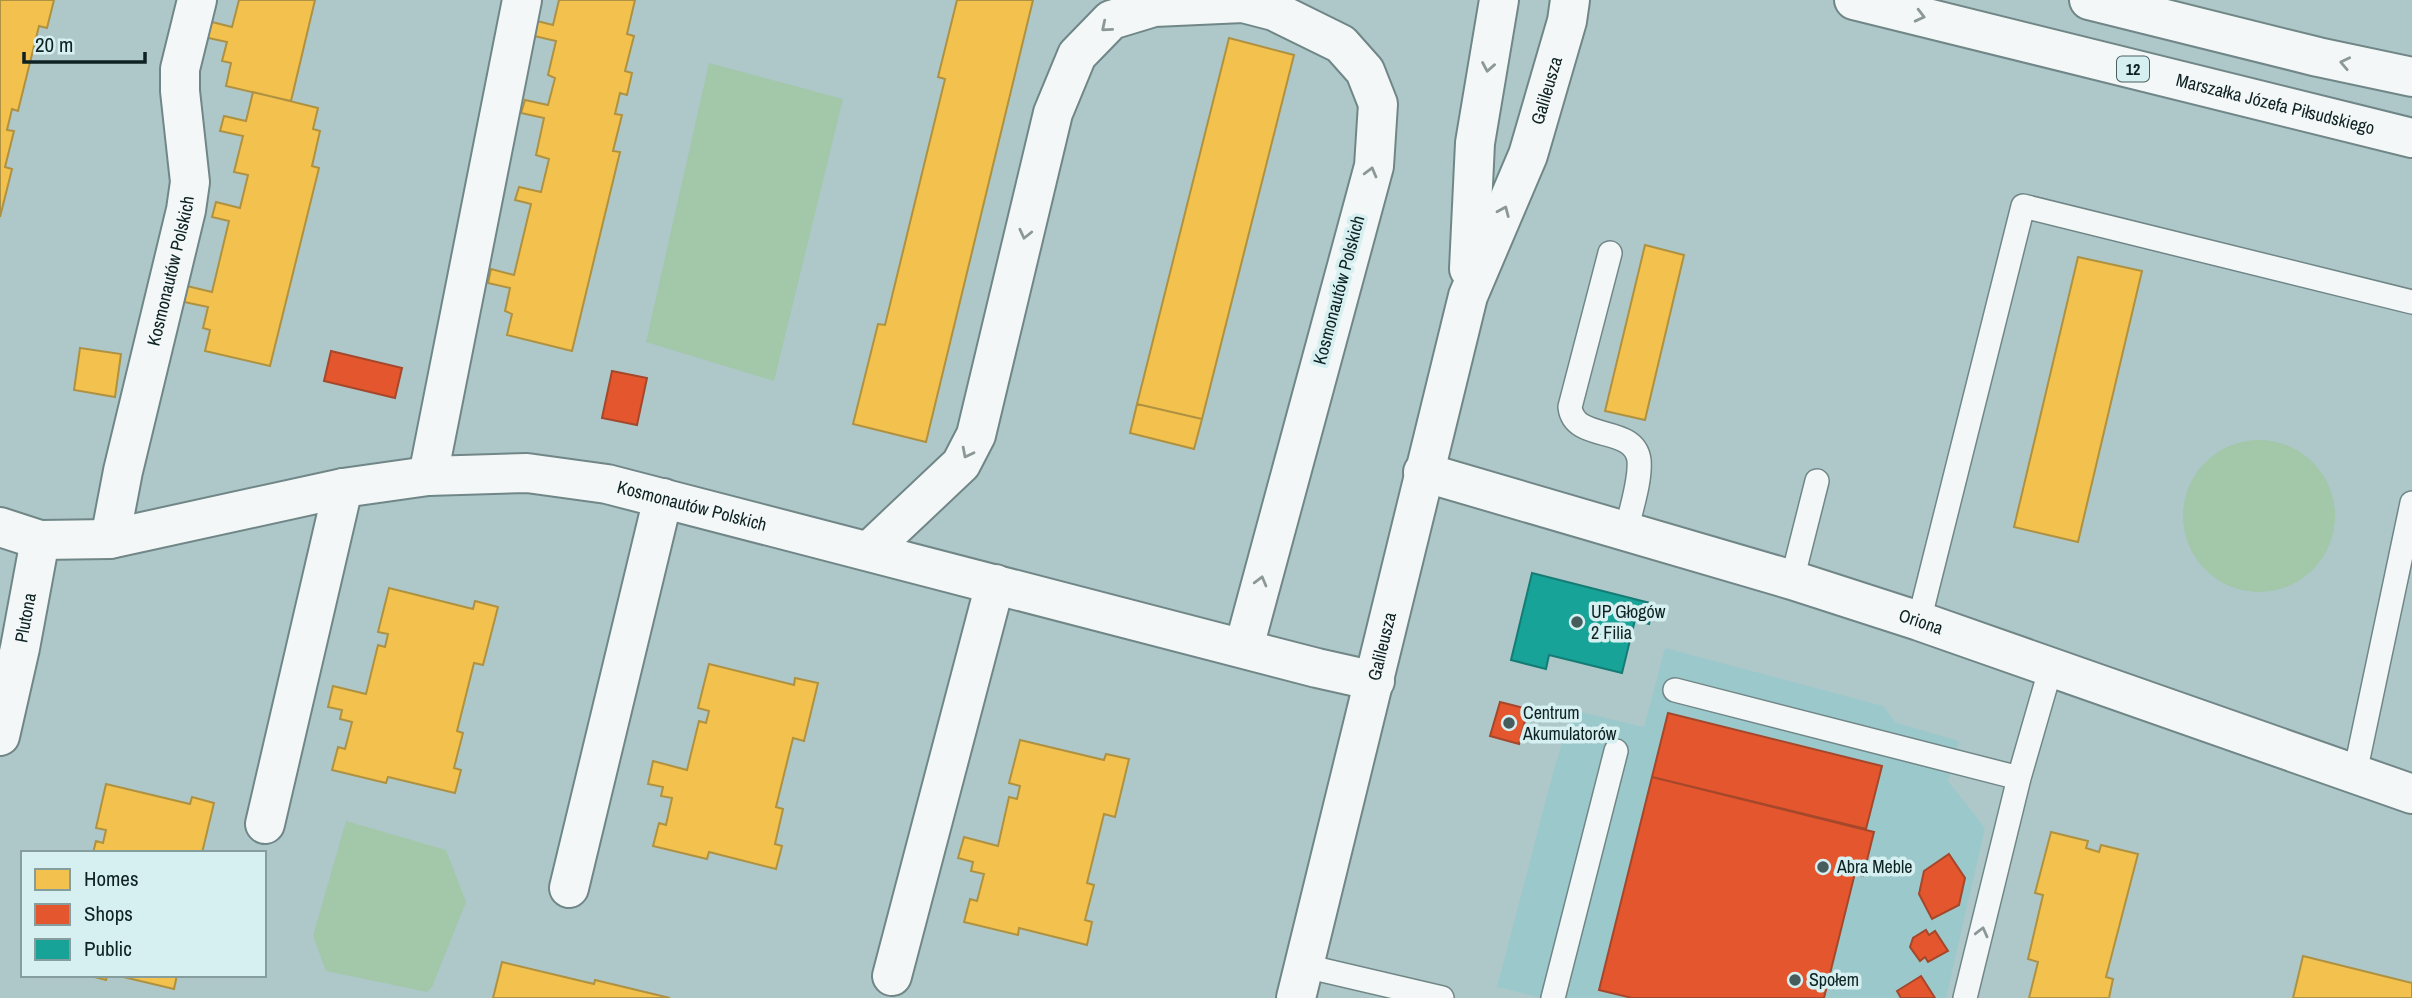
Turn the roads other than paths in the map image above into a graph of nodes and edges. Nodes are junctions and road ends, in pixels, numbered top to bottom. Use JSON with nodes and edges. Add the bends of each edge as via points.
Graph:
{"nodes":[{"id":1,"x":197,"y":0,"type":"edge"},
{"id":2,"x":522,"y":0,"type":"edge"},
{"id":3,"x":1854,"y":0,"type":"edge"},
{"id":4,"x":2090,"y":0,"type":"edge"},
{"id":5,"x":1243,"y":1,"type":"edge"},
{"id":6,"x":1499,"y":1,"type":"edge"},
{"id":7,"x":1575,"y":7,"type":"edge"},
{"id":8,"x":2412,"y":77,"type":"edge"},
{"id":9,"x":2412,"y":138,"type":"edge"},
{"id":10,"x":1610,"y":253,"type":"dead end"},
{"id":11,"x":1468,"y":296,"type":"junction"},
{"id":12,"x":2412,"y":302,"type":"edge"},
{"id":13,"x":1423,"y":472,"type":"junction"},
{"id":14,"x":428,"y":476,"type":"junction"},
{"id":15,"x":1816,"y":481,"type":"dead end"},
{"id":16,"x":343,"y":488,"type":"junction"},
{"id":17,"x":663,"y":498,"type":"junction"},
{"id":18,"x":2412,"y":503,"type":"edge"},
{"id":19,"x":0,"y":527,"type":"edge"},
{"id":20,"x":1626,"y":532,"type":"junction"},
{"id":21,"x":40,"y":540,"type":"junction"},
{"id":22,"x":110,"y":540,"type":"junction"},
{"id":23,"x":870,"y":550,"type":"junction"},
{"id":24,"x":1792,"y":580,"type":"junction"},
{"id":25,"x":995,"y":584,"type":"junction"},
{"id":26,"x":1919,"y":621,"type":"junction"},
{"id":27,"x":1244,"y":647,"type":"junction"},
{"id":28,"x":2051,"y":667,"type":"junction"},
{"id":29,"x":1375,"y":681,"type":"junction"},
{"id":30,"x":1675,"y":690,"type":"dead end"},
{"id":31,"x":0,"y":736,"type":"edge"},
{"id":32,"x":1616,"y":751,"type":"dead end"},
{"id":33,"x":2355,"y":773,"type":"junction"},
{"id":34,"x":2019,"y":778,"type":"junction"},
{"id":35,"x":2412,"y":794,"type":"edge"},
{"id":36,"x":265,"y":824,"type":"dead end"},
{"id":37,"x":569,"y":888,"type":"dead end"},
{"id":38,"x":892,"y":976,"type":"dead end"},
{"id":39,"x":1301,"y":982,"type":"edge"},
{"id":40,"x":1442,"y":998,"type":"edge"},
{"id":41,"x":1553,"y":998,"type":"edge"},
{"id":42,"x":1965,"y":998,"type":"edge"}],
"edges":[{"from":1,"to":22,"type":"street","name":"Kosmonautów Polskich","via":[[180,69],[190,182],[186,210]]},
{"from":2,"to":14,"type":"street"},
{"from":3,"to":9,"type":"street","name":"Marszałka Józefa Piłsudskiego","number":"12","one_way":true},
{"from":8,"to":4,"type":"street","one_way":true},
{"from":5,"to":23,"type":"street","name":"Kosmonautów Polskich","one_way":true,"via":[[1154,7],[1111,20],[1077,55],[1053,113],[976,435],[961,464]]},
{"from":27,"to":5,"type":"street","name":"Kosmonautów Polskich","one_way":true,"via":[[1374,166],[1378,104],[1365,71],[1341,44]]},
{"from":6,"to":11,"type":"street","name":"Galileusza","one_way":true,"via":[[1475,143]]},
{"from":11,"to":7,"type":"street","name":"Galileusza","one_way":true,"via":[[1528,155]]},
{"from":10,"to":20,"type":"lane","via":[[1570,407],[1577,424],[1619,438],[1632,446],[1639,458]]},
{"from":11,"to":13,"type":"street","name":"Galileusza"},
{"from":12,"to":26,"type":"lane","via":[[2023,206]]},
{"from":13,"to":20,"type":"street","name":"Oriona"},
{"from":13,"to":29,"type":"street","name":"Galileusza"},
{"from":14,"to":16,"type":"street","name":"Kosmonautów Polskich"},
{"from":14,"to":17,"type":"street","name":"Kosmonautów Polskich","via":[[527,472]]},
{"from":15,"to":24,"type":"lane"},
{"from":16,"to":22,"type":"street","name":"Kosmonautów Polskich"},
{"from":16,"to":36,"type":"street"},
{"from":17,"to":23,"type":"street","name":"Kosmonautów Polskich"},
{"from":17,"to":37,"type":"street"},
{"from":18,"to":33,"type":"lane"},
{"from":19,"to":21,"type":"street","name":"Kosmonautów Polskich"},
{"from":20,"to":24,"type":"street","name":"Oriona"},
{"from":21,"to":22,"type":"street","name":"Kosmonautów Polskich"},
{"from":21,"to":31,"type":"street","name":"Plutona"},
{"from":23,"to":25,"type":"street","name":"Kosmonautów Polskich"},
{"from":24,"to":26,"type":"street","name":"Oriona"},
{"from":25,"to":27,"type":"street","name":"Kosmonautów Polskich"},
{"from":25,"to":38,"type":"street"},
{"from":26,"to":28,"type":"street","name":"Oriona"},
{"from":27,"to":29,"type":"street","name":"Kosmonautów Polskich"},
{"from":28,"to":33,"type":"street","name":"Oriona"},
{"from":28,"to":34,"type":"lane"},
{"from":29,"to":39,"type":"street","name":"Galileusza"},
{"from":30,"to":34,"type":"lane"},
{"from":32,"to":41,"type":"lane"},
{"from":33,"to":35,"type":"street","name":"Oriona"},
{"from":42,"to":34,"type":"lane","one_way":true},
{"from":39,"to":40,"type":"lane"}]}
